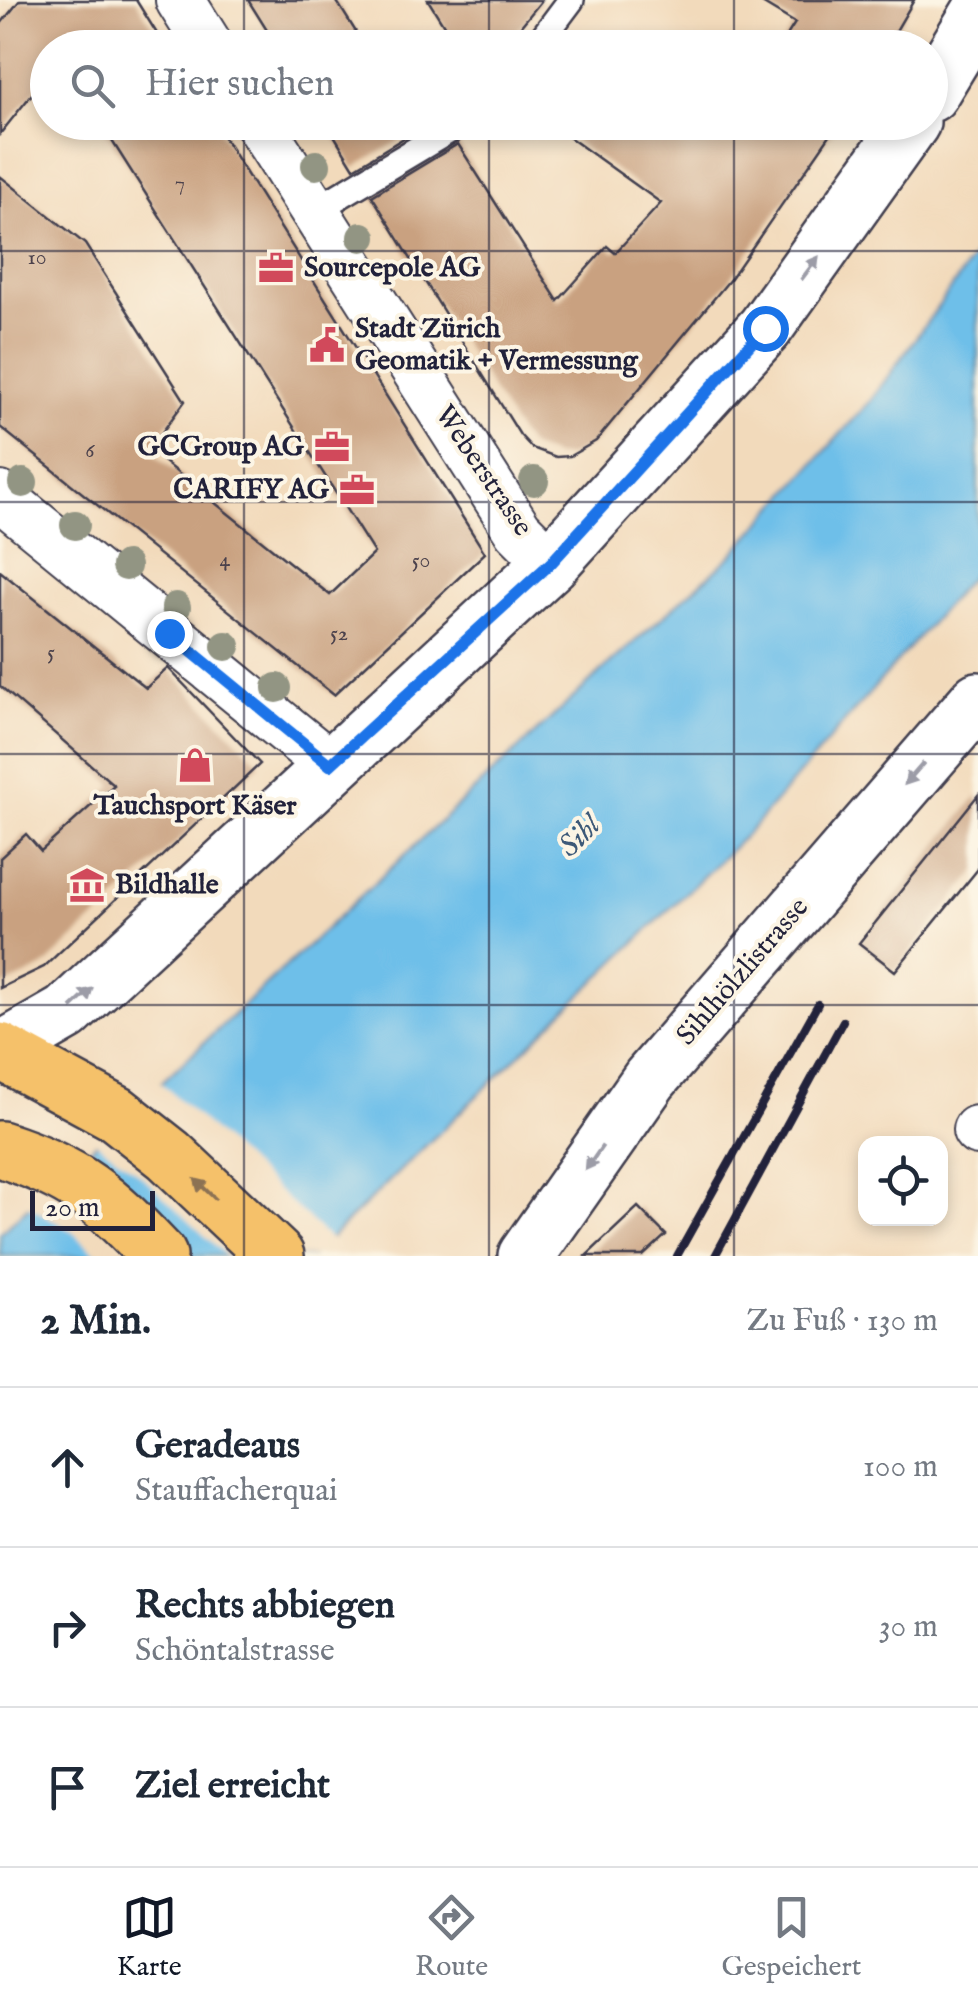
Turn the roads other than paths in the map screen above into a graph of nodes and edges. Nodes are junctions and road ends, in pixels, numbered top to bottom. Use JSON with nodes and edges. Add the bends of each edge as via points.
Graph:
{"nodes":[{"id":1,"x":180,"y":0,"type":"edge"},
{"id":2,"x":571,"y":0,"type":"edge"},
{"id":3,"x":978,"y":16,"type":"edge"},
{"id":4,"x":199,"y":30,"type":"edge"},
{"id":5,"x":548,"y":30,"type":"edge"},
{"id":6,"x":948,"y":65,"type":"edge"},
{"id":7,"x":269,"y":140,"type":"edge"},
{"id":8,"x":432,"y":140,"type":"edge"},
{"id":9,"x":899,"y":140,"type":"edge"},
{"id":10,"x":314,"y":211,"type":"junction"},
{"id":11,"x":0,"y":496,"type":"edge"},
{"id":12,"x":551,"y":563,"type":"junction"},
{"id":13,"x":978,"y":700,"type":"edge"},
{"id":14,"x":330,"y":765,"type":"junction"},
{"id":15,"x":0,"y":1051,"type":"edge"},
{"id":16,"x":21,"y":1155,"type":"edge"},
{"id":17,"x":159,"y":1256,"type":"edge"},
{"id":18,"x":276,"y":1256,"type":"edge"},
{"id":19,"x":526,"y":1256,"type":"edge"}],
"edges":[{"from":1,"to":4,"type":"street"},
{"from":2,"to":5,"type":"lane"},
{"from":3,"to":6,"type":"street"},
{"from":7,"to":10,"type":"street","name":"Weberstrasse"},
{"from":8,"to":10,"type":"lane"},
{"from":12,"to":9,"type":"street","one_way":true,"via":[[765,328]]},
{"from":10,"to":12,"type":"street","name":"Weberstrasse","via":[[518,530]]},
{"from":11,"to":14,"type":"street"},
{"from":12,"to":14,"type":"street"},
{"from":13,"to":19,"type":"street","name":"Sihlhölzlistrasse","one_way":true,"via":[[650,1078]]},
{"from":15,"to":14,"type":"street","one_way":true,"via":[[66,1013]]},
{"from":18,"to":15,"type":"main road","one_way":true,"via":[[115,1113]]},
{"from":16,"to":17,"type":"main road","via":[[82,1182]]}]}
